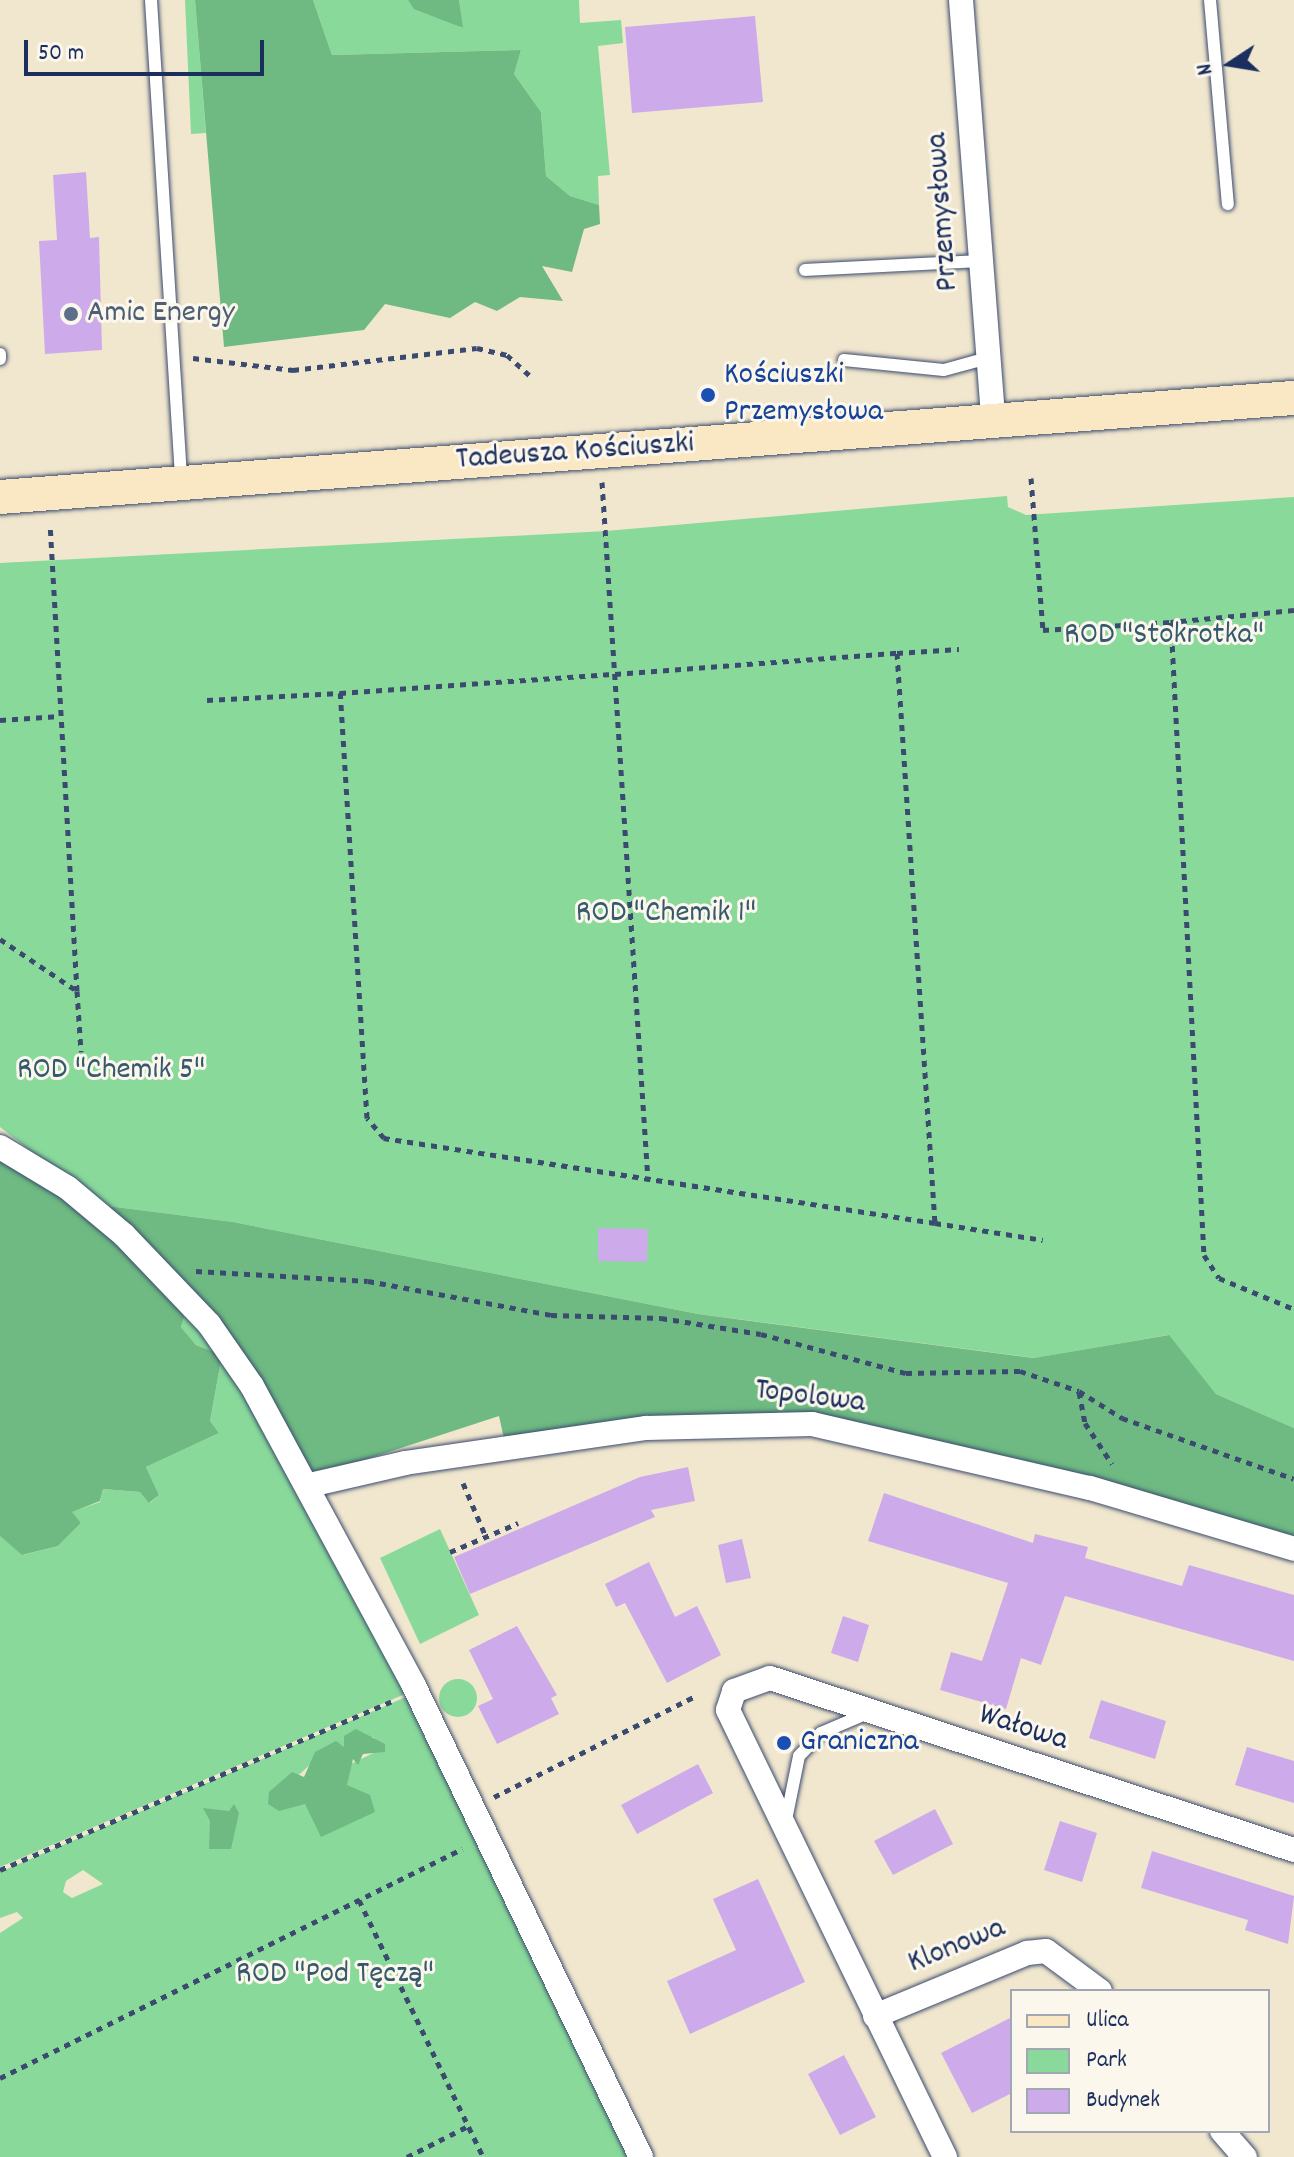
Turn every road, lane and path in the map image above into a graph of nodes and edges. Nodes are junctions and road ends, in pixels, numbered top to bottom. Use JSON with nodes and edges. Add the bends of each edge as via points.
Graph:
{"nodes":[{"id":1,"x":151,"y":0,"type":"edge"},
{"id":2,"x":961,"y":0,"type":"edge"},
{"id":3,"x":1210,"y":0,"type":"edge"},
{"id":4,"x":1228,"y":204,"type":"dead end"},
{"id":5,"x":980,"y":261,"type":"junction"},
{"id":6,"x":805,"y":270,"type":"dead end"},
{"id":7,"x":171,"y":355,"type":"junction"},
{"id":8,"x":988,"y":358,"type":"junction"},
{"id":9,"x":844,"y":360,"type":"dead end"},
{"id":10,"x":529,"y":375,"type":"dead end"},
{"id":11,"x":1294,"y":398,"type":"edge"},
{"id":12,"x":993,"y":420,"type":"junction"},
{"id":13,"x":600,"y":451,"type":"junction"},
{"id":14,"x":1031,"y":478,"type":"dead end"},
{"id":15,"x":182,"y":483,"type":"junction"},
{"id":16,"x":48,"y":493,"type":"junction"},
{"id":17,"x":0,"y":497,"type":"edge"},
{"id":18,"x":1294,"y":610,"type":"edge"},
{"id":19,"x":1171,"y":622,"type":"junction"},
{"id":20,"x":959,"y":649,"type":"dead end"},
{"id":21,"x":897,"y":653,"type":"junction"},
{"id":22,"x":615,"y":674,"type":"junction"},
{"id":23,"x":340,"y":693,"type":"junction"},
{"id":24,"x":207,"y":700,"type":"dead end"},
{"id":25,"x":60,"y":716,"type":"junction"},
{"id":26,"x":0,"y":720,"type":"edge"},
{"id":27,"x":0,"y":939,"type":"edge"},
{"id":28,"x":77,"y":991,"type":"junction"},
{"id":29,"x":81,"y":1052,"type":"dead end"},
{"id":30,"x":0,"y":1147,"type":"edge"},
{"id":31,"x":648,"y":1180,"type":"junction"},
{"id":32,"x":935,"y":1223,"type":"junction"},
{"id":33,"x":1043,"y":1240,"type":"dead end"},
{"id":34,"x":157,"y":1267,"type":"junction"},
{"id":35,"x":1294,"y":1309,"type":"edge"},
{"id":36,"x":1079,"y":1391,"type":"junction"},
{"id":37,"x":1122,"y":1475,"type":"dead end"},
{"id":38,"x":1294,"y":1479,"type":"edge"},
{"id":39,"x":310,"y":1485,"type":"junction"},
{"id":40,"x":466,"y":1490,"type":"dead end"},
{"id":41,"x":518,"y":1523,"type":"dead end"},
{"id":42,"x":486,"y":1537,"type":"junction"},
{"id":43,"x":1294,"y":1549,"type":"edge"},
{"id":44,"x":450,"y":1552,"type":"dead end"},
{"id":45,"x":417,"y":1692,"type":"junction"},
{"id":46,"x":696,"y":1696,"type":"dead end"},
{"id":47,"x":868,"y":1713,"type":"junction"},
{"id":48,"x":473,"y":1807,"type":"junction"},
{"id":49,"x":788,"y":1835,"type":"junction"},
{"id":50,"x":1294,"y":1850,"type":"edge"},
{"id":51,"x":0,"y":1870,"type":"edge"},
{"id":52,"x":359,"y":1900,"type":"junction"},
{"id":53,"x":1097,"y":1989,"type":"edge"},
{"id":54,"x":875,"y":2016,"type":"junction"},
{"id":55,"x":0,"y":2078,"type":"edge"},
{"id":56,"x":468,"y":2126,"type":"junction"},
{"id":57,"x":1224,"y":2133,"type":"edge"},
{"id":58,"x":407,"y":2157,"type":"edge"},
{"id":59,"x":483,"y":2157,"type":"edge"},
{"id":60,"x":641,"y":2157,"type":"edge"},
{"id":61,"x":945,"y":2157,"type":"edge"},
{"id":62,"x":1245,"y":2157,"type":"edge"}],
"edges":[{"from":1,"to":7,"type":"lane","via":[[174,296]]},
{"from":2,"to":5,"type":"street","name":"Przemysłowa"},
{"from":3,"to":4,"type":"lane"},
{"from":5,"to":6,"type":"lane"},
{"from":5,"to":8,"type":"street","name":"Przemysłowa"},
{"from":7,"to":10,"type":"path","via":[[293,370],[485,349],[507,355]]},
{"from":7,"to":15,"type":"lane"},
{"from":8,"to":9,"type":"lane","via":[[944,370]]},
{"from":8,"to":12,"type":"street","name":"Przemysłowa"},
{"from":11,"to":12,"type":"main road","name":"Tadeusza Kościuszki"},
{"from":12,"to":13,"type":"main road","name":"Tadeusza Kościuszki"},
{"from":13,"to":15,"type":"main road","name":"Tadeusza Kościuszki"},
{"from":13,"to":22,"type":"path"},
{"from":14,"to":19,"type":"path","via":[[1043,630]]},
{"from":15,"to":16,"type":"main road","name":"Tadeusza Kościuszki"},
{"from":16,"to":17,"type":"main road","name":"Tadeusza Kościuszki"},
{"from":16,"to":25,"type":"path"},
{"from":18,"to":19,"type":"path"},
{"from":19,"to":35,"type":"path","via":[[1204,1255],[1219,1278]]},
{"from":20,"to":21,"type":"path"},
{"from":21,"to":22,"type":"path"},
{"from":21,"to":32,"type":"path"},
{"from":22,"to":23,"type":"path"},
{"from":22,"to":31,"type":"path"},
{"from":23,"to":24,"type":"path"},
{"from":23,"to":31,"type":"path","via":[[367,1118],[384,1138]]},
{"from":25,"to":26,"type":"path"},
{"from":25,"to":28,"type":"path"},
{"from":27,"to":28,"type":"path"},
{"from":28,"to":29,"type":"path"},
{"from":30,"to":34,"type":"street","via":[[79,1196]]},
{"from":31,"to":32,"type":"path"},
{"from":32,"to":33,"type":"path"},
{"from":34,"to":36,"type":"path","via":[[368,1281],[551,1315],[661,1318],[761,1334],[854,1365],[906,1373],[1020,1371]]},
{"from":34,"to":39,"type":"street","via":[[209,1324]]},
{"from":36,"to":37,"type":"path","via":[[1085,1423]]},
{"from":36,"to":38,"type":"path","via":[[1122,1418]]},
{"from":39,"to":43,"type":"street","name":"Topolowa","via":[[405,1463],[646,1428],[812,1424],[1090,1488]]},
{"from":39,"to":45,"type":"street"},
{"from":40,"to":42,"type":"path"},
{"from":41,"to":42,"type":"path"},
{"from":42,"to":44,"type":"path"},
{"from":45,"to":48,"type":"street"},
{"from":45,"to":51,"type":"path"},
{"from":46,"to":48,"type":"path"},
{"from":47,"to":49,"type":"lane","via":[[821,1733],[799,1756],[786,1801]]},
{"from":47,"to":49,"type":"street","name":"Wałowa","via":[[770,1678],[734,1691],[728,1710]]},
{"from":47,"to":50,"type":"street","name":"Wałowa"},
{"from":48,"to":52,"type":"path","via":[[474,1843]]},
{"from":48,"to":60,"type":"street"},
{"from":49,"to":54,"type":"street"},
{"from":52,"to":55,"type":"path"},
{"from":52,"to":56,"type":"path"},
{"from":53,"to":54,"type":"street","name":"Klonowa","via":[[1046,1951],[1027,1953]]},
{"from":54,"to":61,"type":"street"},
{"from":56,"to":58,"type":"path"},
{"from":56,"to":59,"type":"path"},
{"from":57,"to":62,"type":"street"}]}
